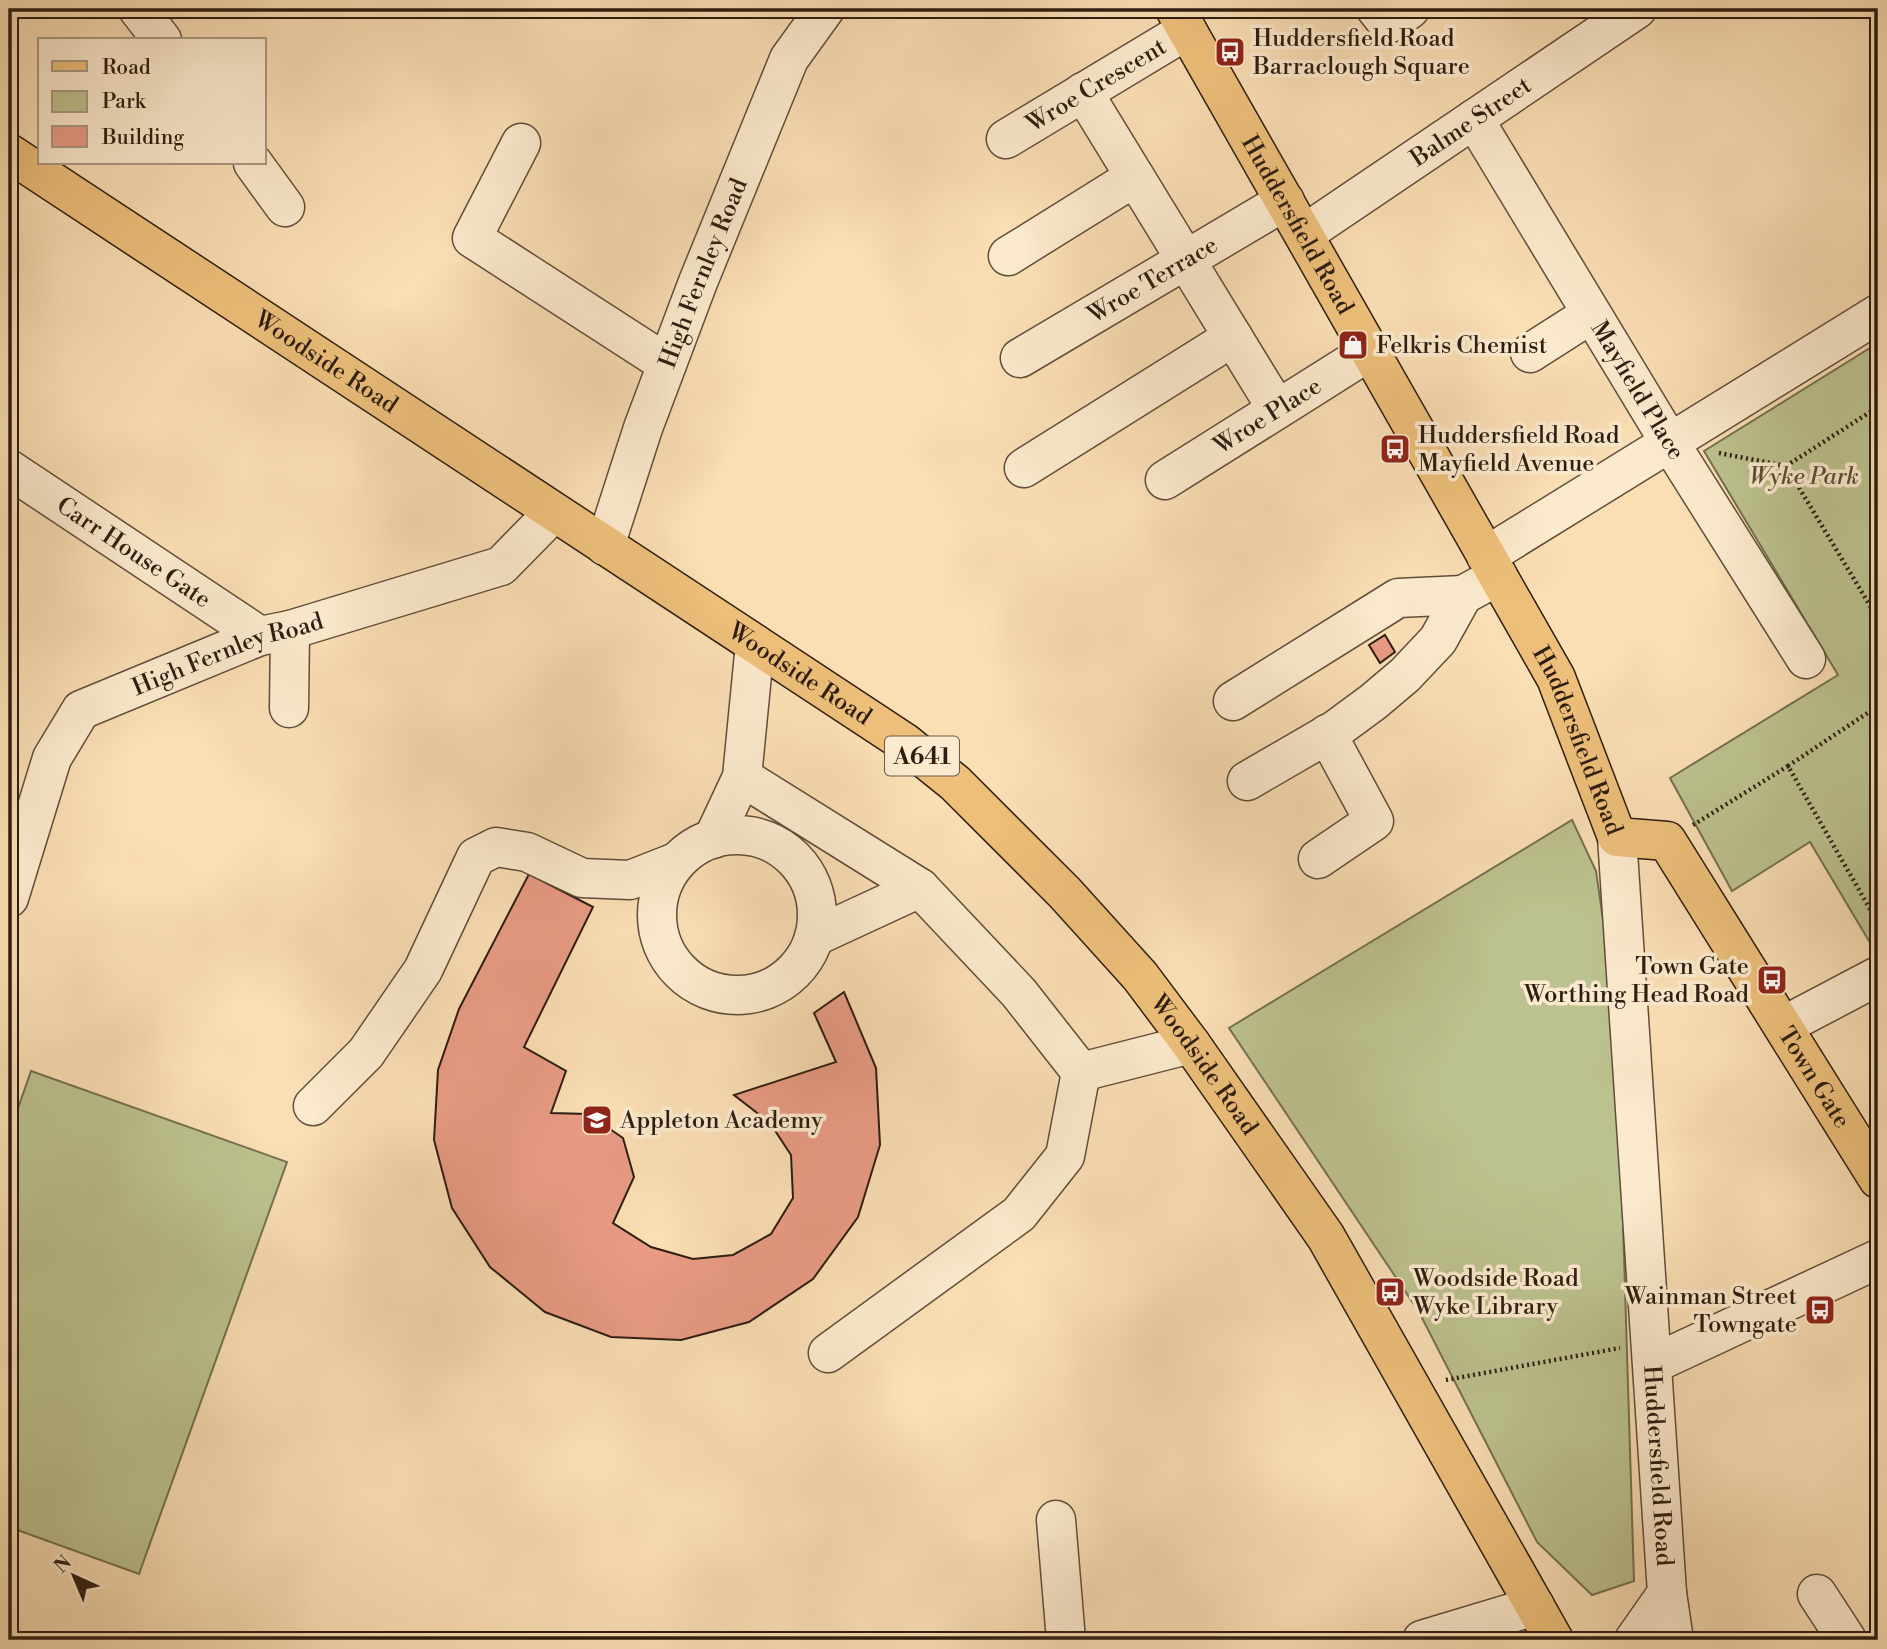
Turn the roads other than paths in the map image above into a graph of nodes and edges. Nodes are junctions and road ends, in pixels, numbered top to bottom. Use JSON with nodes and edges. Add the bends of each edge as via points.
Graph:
{"nodes":[{"id":1,"x":138,"y":9,"type":"edge"},
{"id":2,"x":825,"y":9,"type":"edge"},
{"id":3,"x":1376,"y":9,"type":"edge"},
{"id":4,"x":1410,"y":9,"type":"edge"},
{"id":5,"x":1637,"y":9,"type":"edge"},
{"id":6,"x":1181,"y":19,"type":"edge"},
{"id":7,"x":1592,"y":21,"type":"edge"},
{"id":8,"x":160,"y":38,"type":"edge"},
{"id":9,"x":1083,"y":92,"type":"junction"},
{"id":10,"x":1474,"y":119,"type":"junction"},
{"id":11,"x":1006,"y":139,"type":"dead end"},
{"id":12,"x":521,"y":144,"type":"dead end"},
{"id":13,"x":9,"y":153,"type":"edge"},
{"id":14,"x":254,"y":164,"type":"edge"},
{"id":15,"x":1135,"y":177,"type":"junction"},
{"id":16,"x":1285,"y":201,"type":"junction"},
{"id":17,"x":285,"y":207,"type":"dead end"},
{"id":18,"x":1304,"y":234,"type":"junction"},
{"id":19,"x":1008,"y":256,"type":"dead end"},
{"id":20,"x":1186,"y":260,"type":"junction"},
{"id":21,"x":1591,"y":314,"type":"junction"},
{"id":22,"x":1878,"y":314,"type":"edge"},
{"id":23,"x":1233,"y":337,"type":"junction"},
{"id":24,"x":1370,"y":351,"type":"junction"},
{"id":25,"x":1530,"y":353,"type":"dead end"},
{"id":26,"x":1020,"y":358,"type":"dead end"},
{"id":27,"x":667,"y":364,"type":"junction"},
{"id":28,"x":1277,"y":409,"type":"junction"},
{"id":29,"x":1670,"y":443,"type":"junction"},
{"id":30,"x":1024,"y":468,"type":"dead end"},
{"id":31,"x":9,"y":469,"type":"edge"},
{"id":32,"x":1165,"y":480,"type":"dead end"},
{"id":33,"x":553,"y":513,"type":"junction"},
{"id":34,"x":605,"y":546,"type":"junction"},
{"id":35,"x":1492,"y":566,"type":"junction"},
{"id":36,"x":1463,"y":595,"type":"junction"},
{"id":37,"x":275,"y":633,"type":"junction"},
{"id":38,"x":755,"y":644,"type":"junction"},
{"id":39,"x":1806,"y":659,"type":"dead end"},
{"id":40,"x":1233,"y":701,"type":"dead end"},
{"id":41,"x":289,"y":708,"type":"dead end"},
{"id":42,"x":1327,"y":734,"type":"junction"},
{"id":43,"x":742,"y":777,"type":"junction"},
{"id":44,"x":1247,"y":781,"type":"dead end"},
{"id":45,"x":1617,"y":837,"type":"junction"},
{"id":46,"x":713,"y":839,"type":"junction"},
{"id":47,"x":1318,"y":859,"type":"dead end"},
{"id":48,"x":676,"y":862,"type":"junction"},
{"id":49,"x":920,"y":888,"type":"junction"},
{"id":50,"x":9,"y":898,"type":"edge"},
{"id":51,"x":814,"y":937,"type":"junction"},
{"id":52,"x":1878,"y":976,"type":"edge"},
{"id":53,"x":1783,"y":1027,"type":"junction"},
{"id":54,"x":1191,"y":1044,"type":"junction"},
{"id":55,"x":1081,"y":1072,"type":"junction"},
{"id":56,"x":313,"y":1106,"type":"dead end"},
{"id":57,"x":1878,"y":1179,"type":"edge"},
{"id":58,"x":1878,"y":1259,"type":"edge"},
{"id":59,"x":828,"y":1353,"type":"dead end"},
{"id":60,"x":1652,"y":1354,"type":"junction"},
{"id":61,"x":1056,"y":1520,"type":"dead end"},
{"id":62,"x":1667,"y":1593,"type":"junction"},
{"id":63,"x":1816,"y":1594,"type":"dead end"},
{"id":64,"x":1535,"y":1606,"type":"junction"},
{"id":65,"x":1066,"y":1640,"type":"edge"},
{"id":66,"x":1422,"y":1640,"type":"edge"},
{"id":67,"x":1554,"y":1640,"type":"edge"},
{"id":68,"x":1634,"y":1640,"type":"edge"},
{"id":69,"x":1674,"y":1640,"type":"edge"},
{"id":70,"x":1847,"y":1640,"type":"edge"}],
"edges":[{"from":1,"to":8,"type":"street"},
{"from":2,"to":27,"type":"street","name":"High Fernley Road","via":[[789,59]]},
{"from":3,"to":4,"type":"street","via":[[1388,24]]},
{"from":5,"to":7,"type":"street","name":"Balme Street"},
{"from":6,"to":9,"type":"street","name":"Wroe Crescent"},
{"from":6,"to":16,"type":"main road","name":"Huddersfield Road"},
{"from":7,"to":10,"type":"street","name":"Balme Street"},
{"from":9,"to":11,"type":"street","name":"Wroe Crescent"},
{"from":9,"to":15,"type":"street"},
{"from":10,"to":18,"type":"street","name":"Balme Street"},
{"from":10,"to":21,"type":"street","name":"Mayfield Place"},
{"from":12,"to":27,"type":"street","via":[[472,238]]},
{"from":13,"to":33,"type":"main road","name":"Woodside Road","number":"A641"},
{"from":14,"to":17,"type":"street"},
{"from":15,"to":19,"type":"street"},
{"from":15,"to":20,"type":"street"},
{"from":16,"to":18,"type":"main road","name":"Huddersfield Road"},
{"from":16,"to":20,"type":"street","name":"Wroe Terrace"},
{"from":18,"to":24,"type":"main road","name":"Huddersfield Road"},
{"from":20,"to":23,"type":"street"},
{"from":20,"to":26,"type":"street","name":"Wroe Terrace"},
{"from":21,"to":25,"type":"street"},
{"from":21,"to":29,"type":"street","name":"Mayfield Place"},
{"from":22,"to":29,"type":"street"},
{"from":23,"to":28,"type":"street"},
{"from":23,"to":30,"type":"street"},
{"from":24,"to":28,"type":"street","name":"Wroe Place"},
{"from":24,"to":35,"type":"main road","name":"Huddersfield Road"},
{"from":27,"to":34,"type":"street","name":"High Fernley Road"},
{"from":28,"to":32,"type":"street","name":"Wroe Place"},
{"from":29,"to":35,"type":"street"},
{"from":29,"to":39,"type":"street","name":"Mayfield Place"},
{"from":31,"to":37,"type":"street","name":"Carr House Gate"},
{"from":33,"to":34,"type":"main road","name":"Woodside Road","number":"A641"},
{"from":33,"to":37,"type":"street","name":"High Fernley Road","via":[[501,566]]},
{"from":34,"to":38,"type":"main road","name":"Woodside Road","number":"A641"},
{"from":35,"to":36,"type":"street"},
{"from":35,"to":45,"type":"main road","name":"Huddersfield Road","via":[[1556,678]]},
{"from":36,"to":40,"type":"street","via":[[1398,598]]},
{"from":36,"to":42,"type":"street","via":[[1438,640],[1405,675]]},
{"from":37,"to":41,"type":"street"},
{"from":37,"to":50,"type":"street","name":"High Fernley Road","via":[[81,710],[52,758]]},
{"from":38,"to":43,"type":"street"},
{"from":38,"to":54,"type":"main road","name":"Woodside Road","number":"A641","via":[[904,742],[955,783],[1108,939]]},
{"from":42,"to":44,"type":"street"},
{"from":42,"to":47,"type":"street","via":[[1374,821]]},
{"from":43,"to":46,"type":"street"},
{"from":43,"to":49,"type":"street"},
{"from":45,"to":53,"type":"main road","name":"Town Gate","via":[[1667,841]]},
{"from":45,"to":60,"type":"street","name":"Huddersfield Road"},
{"from":46,"to":48,"type":"street","via":[[695,845]]},
{"from":46,"to":51,"type":"street","via":[[746,835],[770,841],[792,855],[808,876],[817,900]]},
{"from":48,"to":51,"type":"street","via":[[662,884],[656,911],[659,938],[671,963],[691,982],[716,994],[743,996],[770,989],[793,974]]},
{"from":48,"to":56,"type":"street","via":[[630,880],[582,878],[527,852],[496,847],[476,857],[423,970],[366,1053]]},
{"from":49,"to":51,"type":"street"},
{"from":49,"to":55,"type":"street","via":[[1019,993]]},
{"from":52,"to":53,"type":"street"},
{"from":53,"to":57,"type":"main road","name":"Town Gate"},
{"from":54,"to":55,"type":"street"},
{"from":54,"to":64,"type":"main road","name":"Woodside Road","number":"A641","via":[[1326,1237]]},
{"from":55,"to":59,"type":"street","via":[[1065,1156],[1019,1214]]},
{"from":58,"to":60,"type":"street"},
{"from":60,"to":62,"type":"street","name":"Huddersfield Road"},
{"from":61,"to":65,"type":"street"},
{"from":62,"to":68,"type":"street","name":"Huddersfield Road"},
{"from":62,"to":69,"type":"street"},
{"from":63,"to":70,"type":"street"},
{"from":64,"to":66,"type":"street"},
{"from":64,"to":67,"type":"main road","name":"Woodside Road","number":"A641"}]}
